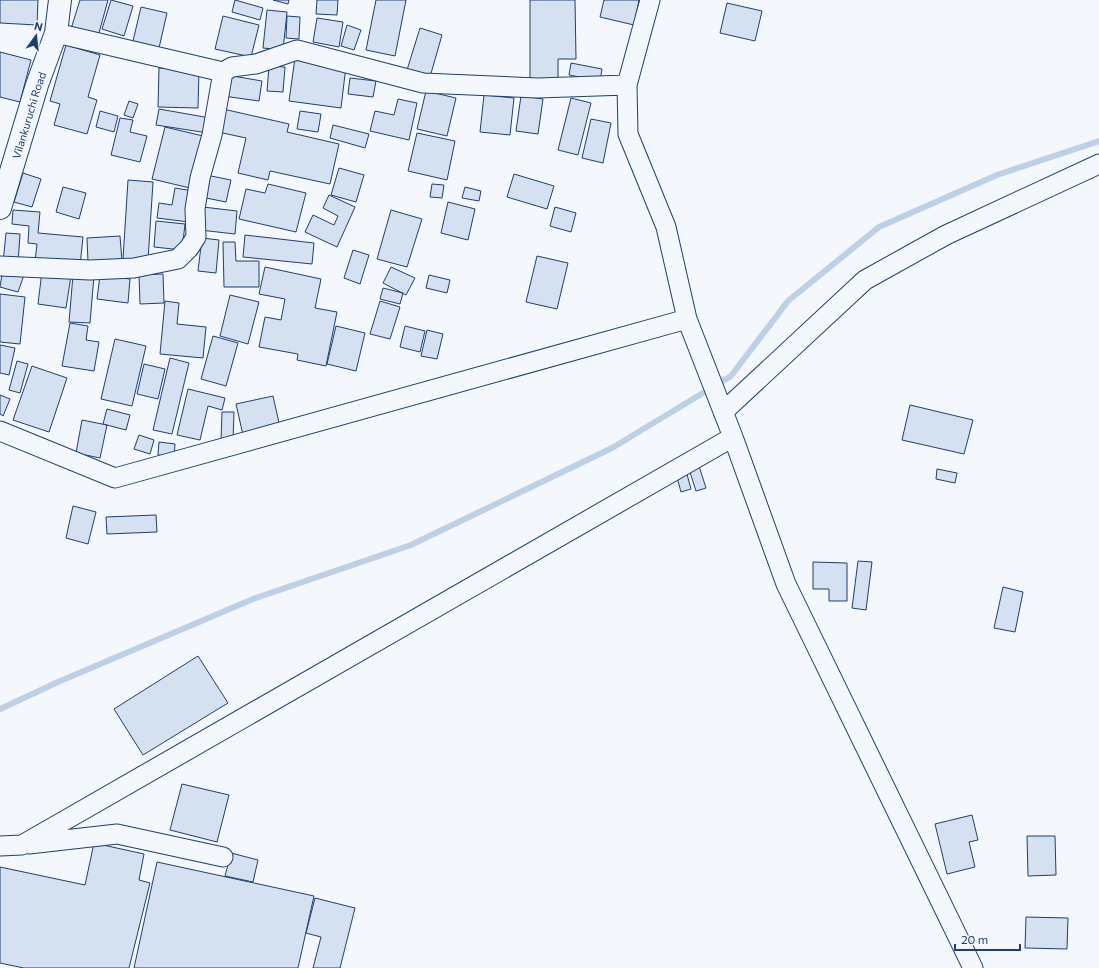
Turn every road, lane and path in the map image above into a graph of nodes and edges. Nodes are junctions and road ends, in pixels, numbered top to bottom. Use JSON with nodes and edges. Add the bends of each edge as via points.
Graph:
{"nodes":[{"id":1,"x":60,"y":0,"type":"edge"},
{"id":2,"x":650,"y":0,"type":"edge"},
{"id":3,"x":56,"y":32,"type":"junction"},
{"id":4,"x":223,"y":72,"type":"junction"},
{"id":5,"x":627,"y":85,"type":"junction"},
{"id":6,"x":1099,"y":164,"type":"edge"},
{"id":7,"x":0,"y":208,"type":"edge"},
{"id":8,"x":0,"y":266,"type":"edge"},
{"id":9,"x":687,"y":319,"type":"junction"},
{"id":10,"x":723,"y":411,"type":"junction"},
{"id":11,"x":0,"y":431,"type":"edge"},
{"id":12,"x":733,"y":436,"type":"junction"},
{"id":13,"x":22,"y":845,"type":"junction"},
{"id":14,"x":0,"y":846,"type":"edge"},
{"id":15,"x":223,"y":857,"type":"dead end"},
{"id":16,"x":973,"y":968,"type":"edge"}],
"edges":[{"from":1,"to":3,"type":"main road","name":"Vilankuruchi Road"},
{"from":2,"to":5,"type":"street"},
{"from":3,"to":4,"type":"street"},
{"from":3,"to":7,"type":"main road","name":"Vilankuruchi Road","via":[[37,85]]},
{"from":4,"to":5,"type":"street","via":[[232,67],[256,64],[297,50],[423,83],[538,88]]},
{"from":4,"to":8,"type":"street","via":[[212,135],[200,178],[196,237],[178,259],[134,268],[90,270]]},
{"from":5,"to":9,"type":"street","via":[[628,134],[666,226]]},
{"from":6,"to":10,"type":"street","via":[[946,235],[865,280]]},
{"from":9,"to":10,"type":"street"},
{"from":9,"to":11,"type":"street","via":[[115,478]]},
{"from":10,"to":12,"type":"street"},
{"from":12,"to":13,"type":"street"},
{"from":12,"to":16,"type":"street","via":[[786,584]]},
{"from":13,"to":14,"type":"street"},
{"from":13,"to":15,"type":"street","via":[[117,834]]}]}
